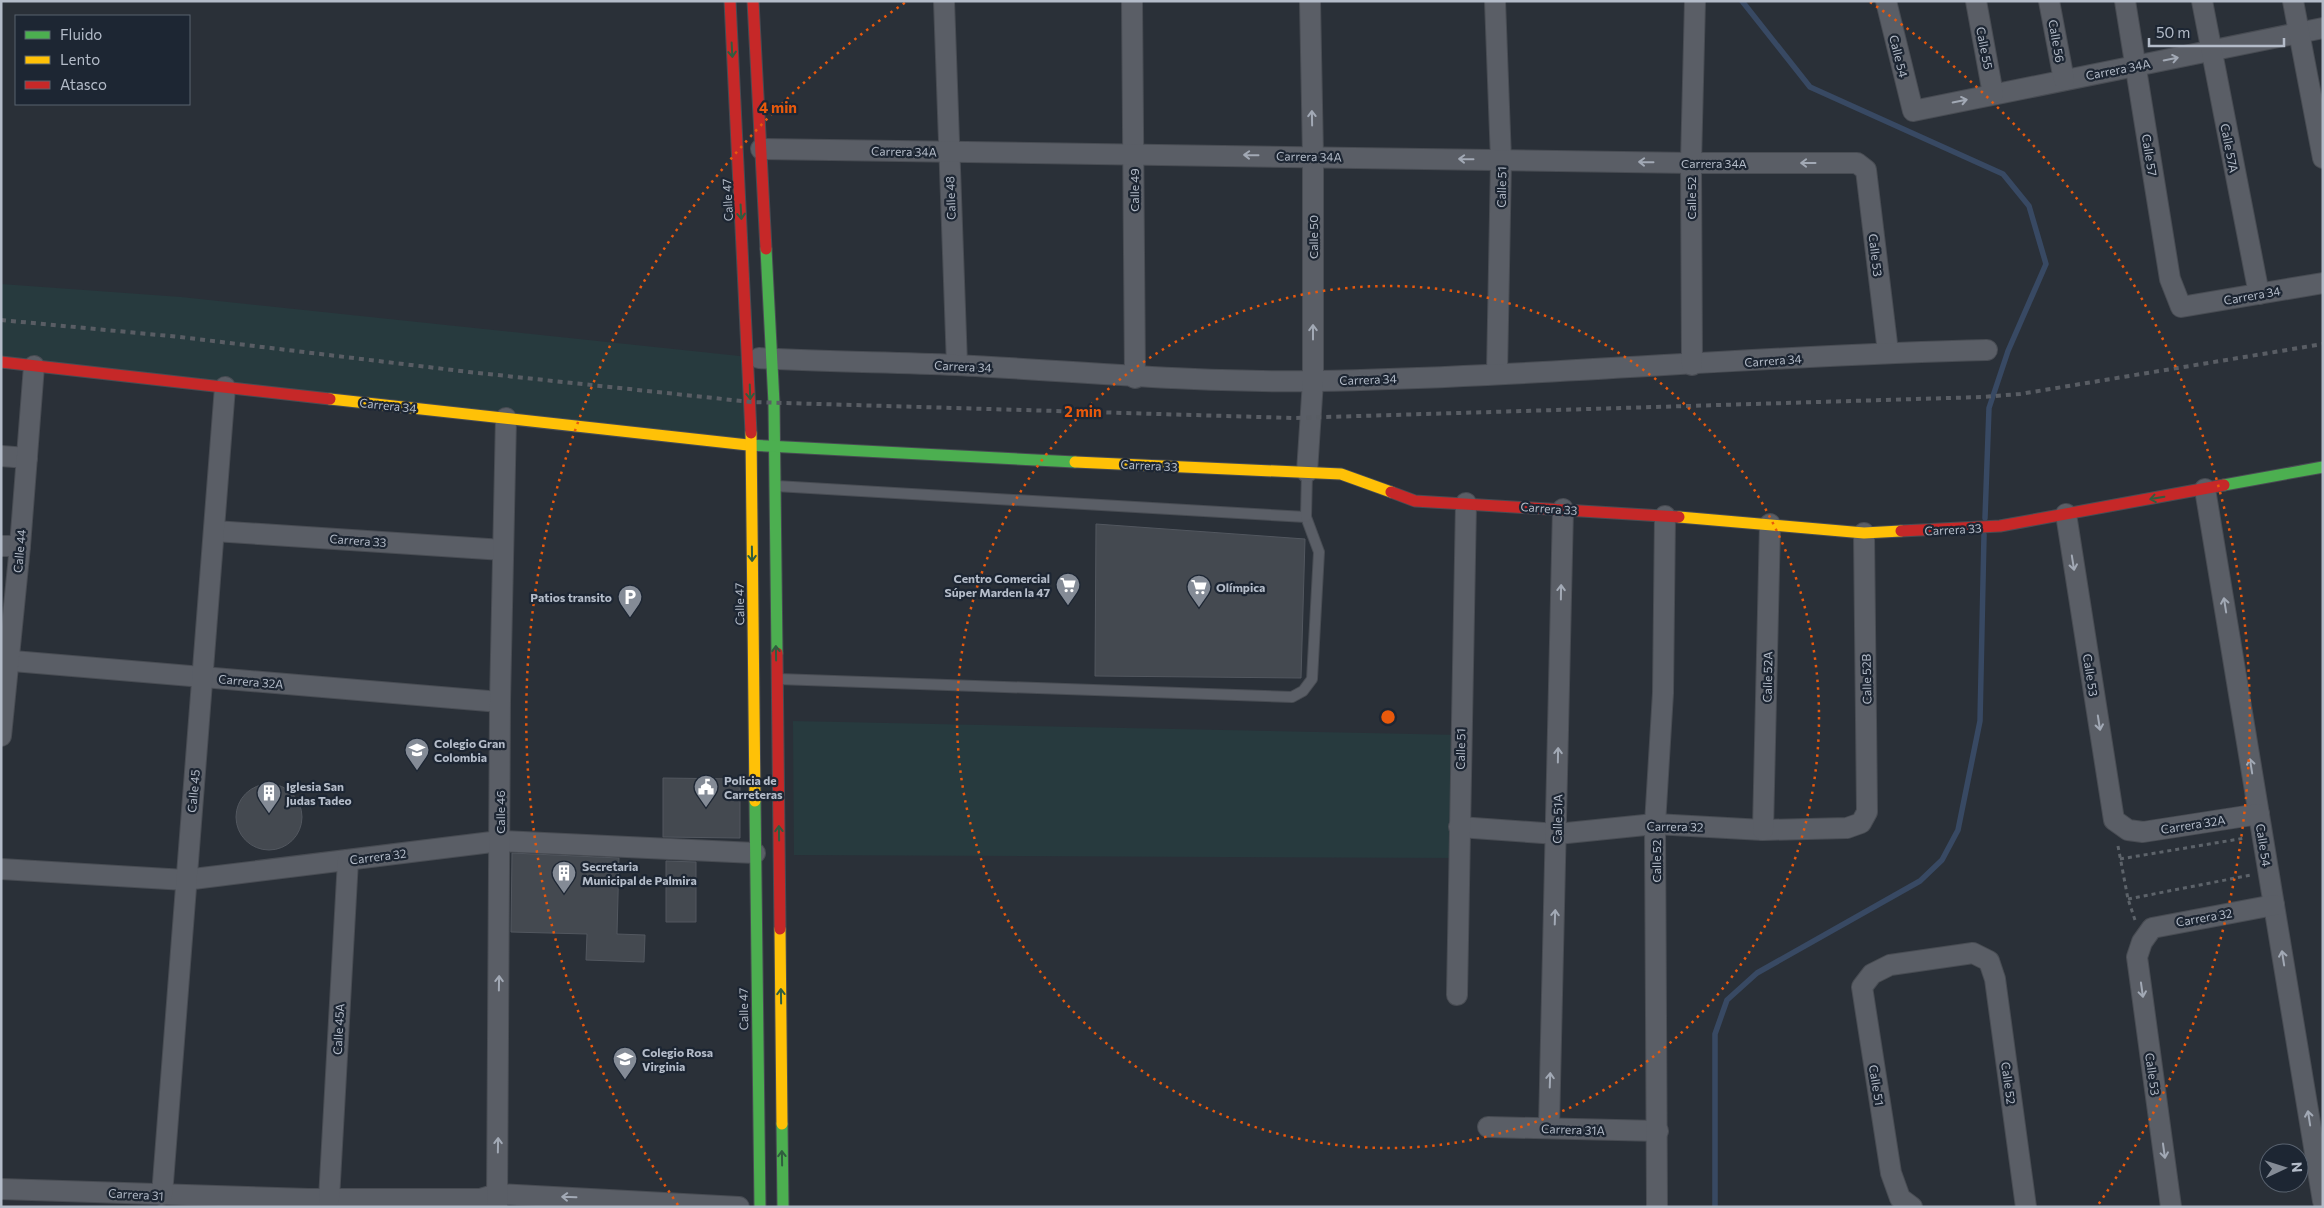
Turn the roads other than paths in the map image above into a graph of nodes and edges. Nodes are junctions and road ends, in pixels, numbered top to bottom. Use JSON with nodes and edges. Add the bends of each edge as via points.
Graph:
{"nodes":[{"id":1,"x":730,"y":1,"type":"edge"},
{"id":2,"x":753,"y":1,"type":"edge"},
{"id":3,"x":944,"y":1,"type":"edge"},
{"id":4,"x":1132,"y":1,"type":"edge"},
{"id":5,"x":1310,"y":1,"type":"edge"},
{"id":6,"x":1495,"y":1,"type":"edge"},
{"id":7,"x":1695,"y":1,"type":"edge"},
{"id":8,"x":1886,"y":1,"type":"edge"},
{"id":9,"x":1976,"y":1,"type":"edge"},
{"id":10,"x":2050,"y":1,"type":"edge"},
{"id":11,"x":2125,"y":1,"type":"edge"},
{"id":12,"x":2202,"y":1,"type":"edge"},
{"id":13,"x":2293,"y":1,"type":"edge"},
{"id":14,"x":2323,"y":28,"type":"edge"},
{"id":15,"x":2299,"y":33,"type":"junction"},
{"id":16,"x":2212,"y":50,"type":"junction"},
{"id":17,"x":2136,"y":66,"type":"junction"},
{"id":18,"x":2064,"y":80,"type":"junction"},
{"id":19,"x":1993,"y":94,"type":"junction"},
{"id":20,"x":1912,"y":111,"type":"joint"},
{"id":21,"x":761,"y":148,"type":"junction"},
{"id":22,"x":948,"y":151,"type":"junction"},
{"id":23,"x":1134,"y":154,"type":"junction"},
{"id":24,"x":1313,"y":156,"type":"junction"},
{"id":25,"x":2323,"y":158,"type":"edge"},
{"id":26,"x":1501,"y":160,"type":"junction"},
{"id":27,"x":1857,"y":162,"type":"joint"},
{"id":28,"x":1691,"y":163,"type":"junction"},
{"id":29,"x":2323,"y":282,"type":"edge"},
{"id":30,"x":2259,"y":294,"type":"junction"},
{"id":31,"x":2181,"y":307,"type":"joint"},
{"id":32,"x":1987,"y":350,"type":"dead end"},
{"id":33,"x":1888,"y":352,"type":"junction"},
{"id":34,"x":749,"y":357,"type":"junction"},
{"id":35,"x":772,"y":358,"type":"junction"},
{"id":36,"x":1,"y":362,"type":"edge"},
{"id":37,"x":957,"y":365,"type":"junction"},
{"id":38,"x":1692,"y":365,"type":"junction"},
{"id":39,"x":34,"y":366,"type":"junction"},
{"id":40,"x":1497,"y":374,"type":"junction"},
{"id":41,"x":1135,"y":378,"type":"junction"},
{"id":42,"x":1313,"y":381,"type":"junction"},
{"id":43,"x":225,"y":387,"type":"junction"},
{"id":44,"x":506,"y":418,"type":"junction"},
{"id":45,"x":751,"y":445,"type":"junction"},
{"id":46,"x":774,"y":448,"type":"junction"},
{"id":47,"x":1,"y":456,"type":"edge"},
{"id":48,"x":27,"y":458,"type":"junction"},
{"id":49,"x":2323,"y":467,"type":"edge"},
{"id":50,"x":1307,"y":472,"type":"junction"},
{"id":51,"x":775,"y":486,"type":"junction"},
{"id":52,"x":2205,"y":489,"type":"junction"},
{"id":53,"x":1466,"y":503,"type":"junction"},
{"id":54,"x":1563,"y":509,"type":"junction"},
{"id":55,"x":2066,"y":514,"type":"junction"},
{"id":56,"x":1665,"y":516,"type":"junction"},
{"id":57,"x":1306,"y":517,"type":"junction"},
{"id":58,"x":1770,"y":524,"type":"junction"},
{"id":59,"x":214,"y":531,"type":"junction"},
{"id":60,"x":1864,"y":533,"type":"junction"},
{"id":61,"x":11,"y":546,"type":"edge"},
{"id":62,"x":503,"y":550,"type":"junction"},
{"id":63,"x":5,"y":660,"type":"edge"},
{"id":64,"x":202,"y":677,"type":"junction"},
{"id":65,"x":777,"y":679,"type":"junction"},
{"id":66,"x":500,"y":702,"type":"junction"},
{"id":67,"x":1,"y":736,"type":"edge"},
{"id":68,"x":2259,"y":814,"type":"junction"},
{"id":69,"x":1861,"y":822,"type":"joint"},
{"id":70,"x":1655,"y":824,"type":"junction"},
{"id":71,"x":1459,"y":827,"type":"junction"},
{"id":72,"x":1763,"y":830,"type":"junction"},
{"id":73,"x":2128,"y":830,"type":"joint"},
{"id":74,"x":1557,"y":834,"type":"junction"},
{"id":75,"x":500,"y":840,"type":"junction"},
{"id":76,"x":755,"y":853,"type":"junction"},
{"id":77,"x":348,"y":860,"type":"junction"},
{"id":78,"x":1,"y":869,"type":"edge"},
{"id":79,"x":186,"y":880,"type":"junction"},
{"id":80,"x":2274,"y":905,"type":"junction"},
{"id":81,"x":2142,"y":942,"type":"joint"},
{"id":82,"x":1872,"y":974,"type":"joint"},
{"id":83,"x":1457,"y":995,"type":"dead end"},
{"id":84,"x":1488,"y":1126,"type":"dead end"},
{"id":85,"x":1549,"y":1128,"type":"junction"},
{"id":86,"x":1658,"y":1131,"type":"junction"},
{"id":87,"x":1,"y":1189,"type":"edge"},
{"id":88,"x":162,"y":1195,"type":"junction"},
{"id":89,"x":329,"y":1199,"type":"junction"},
{"id":90,"x":106,"y":1200,"type":"edge"},
{"id":91,"x":2323,"y":1201,"type":"edge"},
{"id":92,"x":208,"y":1202,"type":"edge"},
{"id":93,"x":492,"y":1202,"type":"edge"},
{"id":94,"x":1906,"y":1202,"type":"edge"},
{"id":95,"x":309,"y":1203,"type":"edge"},
{"id":96,"x":404,"y":1203,"type":"edge"},
{"id":97,"x":621,"y":1203,"type":"edge"},
{"id":98,"x":740,"y":1207,"type":"edge"},
{"id":99,"x":760,"y":1207,"type":"edge"},
{"id":100,"x":783,"y":1207,"type":"edge"},
{"id":101,"x":1657,"y":1207,"type":"edge"},
{"id":102,"x":2026,"y":1207,"type":"edge"},
{"id":103,"x":2171,"y":1207,"type":"edge"}],
"edges":[{"from":1,"to":34,"type":"main road","name":"Calle 47","one_way":true},
{"from":2,"to":21,"type":"main road"},
{"from":3,"to":22,"type":"street","name":"Calle 48"},
{"from":4,"to":23,"type":"street","name":"Calle 49"},
{"from":24,"to":5,"type":"street","name":"Calle 50","one_way":true},
{"from":6,"to":26,"type":"street","name":"Calle 51"},
{"from":7,"to":28,"type":"street","name":"Calle 52"},
{"from":8,"to":20,"type":"street","name":"Calle 54"},
{"from":9,"to":19,"type":"street","name":"Calle 55"},
{"from":10,"to":18,"type":"street","name":"Calle 56"},
{"from":11,"to":17,"type":"street","name":"Calle 57"},
{"from":12,"to":16,"type":"street","name":"Calle 57A"},
{"from":13,"to":15,"type":"street"},
{"from":14,"to":15,"type":"street","name":"Carrera 34A"},
{"from":15,"to":16,"type":"street","name":"Carrera 34A"},
{"from":15,"to":25,"type":"street"},
{"from":17,"to":16,"type":"street","name":"Carrera 34A","one_way":true},
{"from":16,"to":30,"type":"street","name":"Calle 57A"},
{"from":17,"to":18,"type":"street","name":"Carrera 34A"},
{"from":17,"to":31,"type":"street","name":"Calle 57","via":[[2170,279]]},
{"from":18,"to":19,"type":"street","name":"Carrera 34A"},
{"from":20,"to":19,"type":"street","name":"Carrera 34A","one_way":true},
{"from":21,"to":22,"type":"street","name":"Carrera 34A"},
{"from":21,"to":35,"type":"main road"},
{"from":22,"to":23,"type":"street","name":"Carrera 34A"},
{"from":22,"to":37,"type":"street","name":"Calle 48"},
{"from":24,"to":23,"type":"street","name":"Carrera 34A","one_way":true},
{"from":23,"to":41,"type":"street","name":"Calle 49"},
{"from":26,"to":24,"type":"street","name":"Carrera 34A","one_way":true},
{"from":42,"to":24,"type":"street","name":"Calle 50","one_way":true},
{"from":28,"to":26,"type":"street","name":"Carrera 34A","one_way":true},
{"from":26,"to":40,"type":"street","name":"Calle 51"},
{"from":27,"to":28,"type":"street","name":"Carrera 34A","one_way":true},
{"from":27,"to":33,"type":"street","name":"Calle 53","via":[[1866,170]]},
{"from":28,"to":38,"type":"street","name":"Calle 52"},
{"from":29,"to":30,"type":"street","name":"Carrera 34"},
{"from":30,"to":31,"type":"street","name":"Carrera 34"},
{"from":32,"to":33,"type":"street","name":"Carrera 34"},
{"from":33,"to":38,"type":"street","name":"Carrera 34"},
{"from":34,"to":35,"type":"street","name":"Carrera 34"},
{"from":34,"to":45,"type":"main road","name":"Calle 47","one_way":true},
{"from":35,"to":37,"type":"street","name":"Carrera 34"},
{"from":35,"to":46,"type":"main road"},
{"from":36,"to":39,"type":"main road","name":"Carrera 34"},
{"from":37,"to":41,"type":"street","name":"Carrera 34"},
{"from":38,"to":40,"type":"street","name":"Carrera 34"},
{"from":39,"to":43,"type":"main road","name":"Carrera 34"},
{"from":39,"to":48,"type":"street","name":"Calle 44"},
{"from":40,"to":42,"type":"street","name":"Carrera 34"},
{"from":41,"to":42,"type":"street","name":"Carrera 34"},
{"from":42,"to":50,"type":"street","name":"Calle 50"},
{"from":43,"to":44,"type":"main road","name":"Carrera 34"},
{"from":43,"to":59,"type":"street","name":"Calle 45"},
{"from":44,"to":45,"type":"main road","name":"Carrera 34"},
{"from":44,"to":62,"type":"street","name":"Calle 46"},
{"from":45,"to":46,"type":"main road","name":"Carrera 34"},
{"from":45,"to":76,"type":"main road","name":"Calle 47","one_way":true},
{"from":46,"to":50,"type":"main road","name":"Carrera 33"},
{"from":46,"to":51,"type":"main road"},
{"from":47,"to":48,"type":"street"},
{"from":48,"to":61,"type":"street","name":"Calle 44"},
{"from":49,"to":52,"type":"main road","name":"Carrera 33"},
{"from":50,"to":53,"type":"main road","name":"Carrera 33","via":[[1342,474],[1415,501]]},
{"from":50,"to":57,"type":"lane"},
{"from":51,"to":57,"type":"lane"},
{"from":65,"to":51,"type":"main road","one_way":true},
{"from":52,"to":55,"type":"main road","name":"Carrera 33","one_way":true},
{"from":68,"to":52,"type":"street","name":"Calle 54","one_way":true},
{"from":53,"to":54,"type":"main road","name":"Carrera 33"},
{"from":53,"to":71,"type":"street","name":"Calle 51"},
{"from":54,"to":56,"type":"main road","name":"Carrera 33"},
{"from":74,"to":54,"type":"street","name":"Calle 51A","one_way":true},
{"from":55,"to":60,"type":"main road","name":"Carrera 33","via":[[2000,526]]},
{"from":55,"to":73,"type":"street","name":"Calle 53","one_way":true,"via":[[2114,820]]},
{"from":56,"to":58,"type":"main road","name":"Carrera 33"},
{"from":56,"to":70,"type":"street","name":"Calle 52","via":[[1663,693]]},
{"from":57,"to":65,"type":"lane","via":[[1319,552],[1312,679],[1303,691],[1292,697]]},
{"from":58,"to":60,"type":"main road","name":"Carrera 33"},
{"from":58,"to":72,"type":"street","name":"Calle 52A"},
{"from":59,"to":62,"type":"street","name":"Carrera 33"},
{"from":59,"to":64,"type":"street","name":"Calle 45"},
{"from":60,"to":69,"type":"street","name":"Calle 52B","via":[[1867,812]]},
{"from":61,"to":63,"type":"street","name":"Calle 44"},
{"from":62,"to":66,"type":"street","name":"Calle 46"},
{"from":63,"to":64,"type":"street","name":"Carrera 32A"},
{"from":63,"to":67,"type":"street","name":"Calle 44"},
{"from":64,"to":66,"type":"street","name":"Carrera 32A"},
{"from":64,"to":79,"type":"street","name":"Calle 45"},
{"from":100,"to":65,"type":"main road","one_way":true},
{"from":66,"to":75,"type":"street","name":"Calle 46"},
{"from":68,"to":73,"type":"street","name":"Carrera 32A","via":[[2143,832]]},
{"from":68,"to":80,"type":"street","name":"Calle 54"},
{"from":69,"to":72,"type":"street","name":"Carrera 32","via":[[1847,828]]},
{"from":70,"to":72,"type":"street","name":"Carrera 32"},
{"from":70,"to":74,"type":"street","name":"Carrera 32"},
{"from":70,"to":86,"type":"street","name":"Calle 52"},
{"from":71,"to":74,"type":"street","name":"Carrera 32"},
{"from":71,"to":83,"type":"street","name":"Calle 51"},
{"from":85,"to":74,"type":"street","name":"Calle 51A","one_way":true},
{"from":75,"to":76,"type":"street","name":"Carrera 32"},
{"from":75,"to":77,"type":"street","name":"Carrera 32"},
{"from":93,"to":75,"type":"street","name":"Calle 46","one_way":true},
{"from":76,"to":99,"type":"main road","name":"Calle 47"},
{"from":77,"to":79,"type":"street","name":"Carrera 32"},
{"from":77,"to":89,"type":"street","name":"Calle 45A"},
{"from":78,"to":79,"type":"street","name":"Carrera 32"},
{"from":79,"to":88,"type":"street","name":"Calle 45"},
{"from":80,"to":81,"type":"street","name":"Carrera 32","via":[[2152,928]]},
{"from":91,"to":80,"type":"street","name":"Calle 54","one_way":true},
{"from":81,"to":103,"type":"street","name":"Calle 53","one_way":true,"via":[[2137,958]]},
{"from":82,"to":94,"type":"street","name":"Calle 51","via":[[1862,987],[1891,1173]]},
{"from":82,"to":102,"type":"street","name":"Calle 52","via":[[1890,965],[1973,953],[1989,961],[1995,979]]},
{"from":84,"to":85,"type":"street","name":"Carrera 31A"},
{"from":85,"to":86,"type":"street","name":"Carrera 31A"},
{"from":86,"to":101,"type":"street","name":"Calle 52"},
{"from":87,"to":90,"type":"street","name":"Carrera 31"},
{"from":88,"to":90,"type":"street","name":"Carrera 31"},
{"from":88,"to":92,"type":"street","name":"Carrera 31"},
{"from":89,"to":95,"type":"street","name":"Carrera 31"},
{"from":89,"to":96,"type":"street","name":"Carrera 31"},
{"from":92,"to":95,"type":"street","name":"Carrera 31"},
{"from":93,"to":96,"type":"street","name":"Carrera 31"},
{"from":97,"to":93,"type":"street","name":"Carrera 31","one_way":true},
{"from":97,"to":98,"type":"street","name":"Carrera 31"}]}
